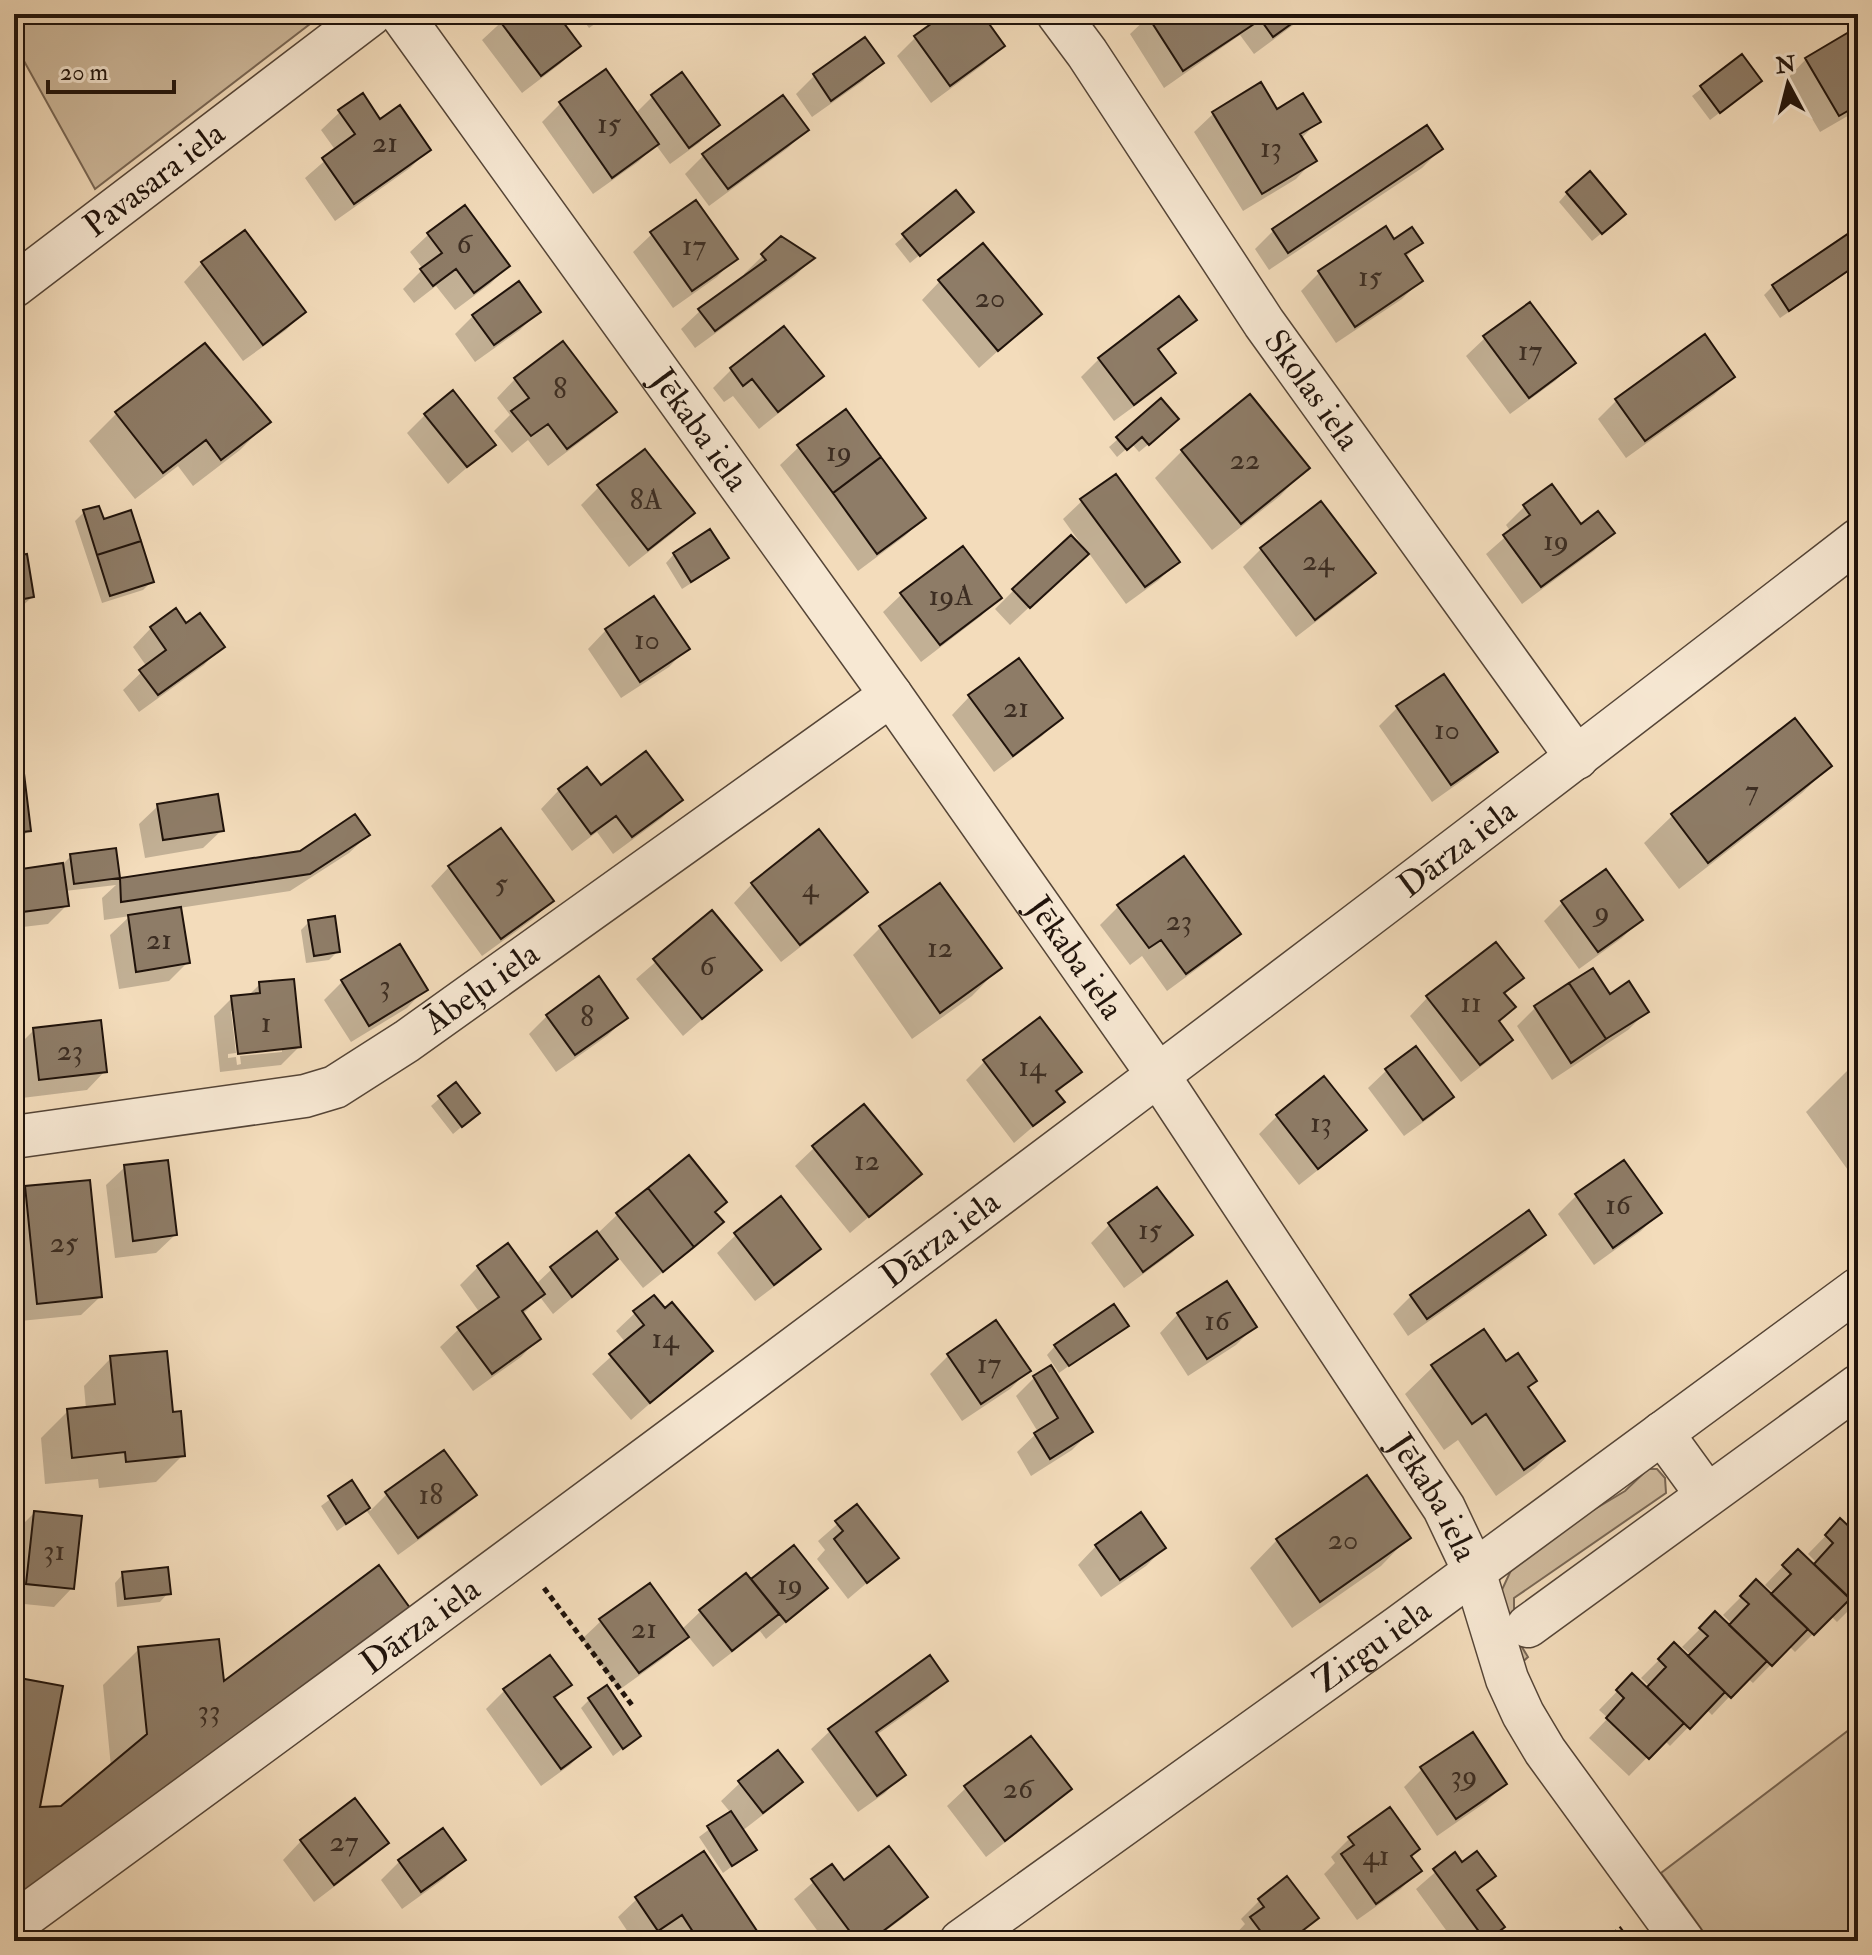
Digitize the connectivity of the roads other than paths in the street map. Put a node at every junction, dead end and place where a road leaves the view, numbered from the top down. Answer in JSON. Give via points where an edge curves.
{"nodes":[{"id":1,"x":371,"y":14,"type":"edge"},
{"id":2,"x":401,"y":14,"type":"edge"},
{"id":3,"x":1058,"y":14,"type":"edge"},
{"id":4,"x":14,"y":286,"type":"edge"},
{"id":5,"x":1858,"y":540,"type":"edge"},
{"id":6,"x":891,"y":695,"type":"junction"},
{"id":7,"x":1577,"y":758,"type":"junction"},
{"id":8,"x":1158,"y":1075,"type":"junction"},
{"id":9,"x":14,"y":1137,"type":"edge"},
{"id":10,"x":1858,"y":1289,"type":"edge"},
{"id":11,"x":1858,"y":1386,"type":"edge"},
{"id":12,"x":1662,"y":1433,"type":"junction"},
{"id":13,"x":1707,"y":1495,"type":"junction"},
{"id":14,"x":1474,"y":1571,"type":"junction"},
{"id":15,"x":1528,"y":1626,"type":"dead end"},
{"id":16,"x":14,"y":1924,"type":"edge"},
{"id":17,"x":961,"y":1941,"type":"edge"},
{"id":18,"x":1683,"y":1941,"type":"edge"}],
"edges":[{"from":1,"to":4,"type":"street","name":"Pavasara iela"},
{"from":2,"to":6,"type":"street","name":"Jēkaba iela"},
{"from":3,"to":7,"type":"street","name":"Skolas iela","via":[[1264,323]]},
{"from":5,"to":7,"type":"street","name":"Dārza iela"},
{"from":6,"to":8,"type":"street","name":"Jēkaba iela"},
{"from":6,"to":9,"type":"street","name":"Ābeļu iela","via":[[335,1087],[305,1096]]},
{"from":7,"to":8,"type":"street","name":"Dārza iela"},
{"from":8,"to":14,"type":"street","name":"Jēkaba iela","via":[[1436,1495]]},
{"from":8,"to":16,"type":"street","name":"Dārza iela","via":[[519,1555]]},
{"from":10,"to":12,"type":"street","name":"Zirgu iela"},
{"from":11,"to":13,"type":"street"},
{"from":12,"to":13,"type":"street"},
{"from":12,"to":14,"type":"street","name":"Zirgu iela"},
{"from":13,"to":15,"type":"street"},
{"from":14,"to":17,"type":"street","name":"Zirgu iela"},
{"from":14,"to":18,"type":"street","name":"Jēkaba iela","via":[[1523,1714]]}]}
